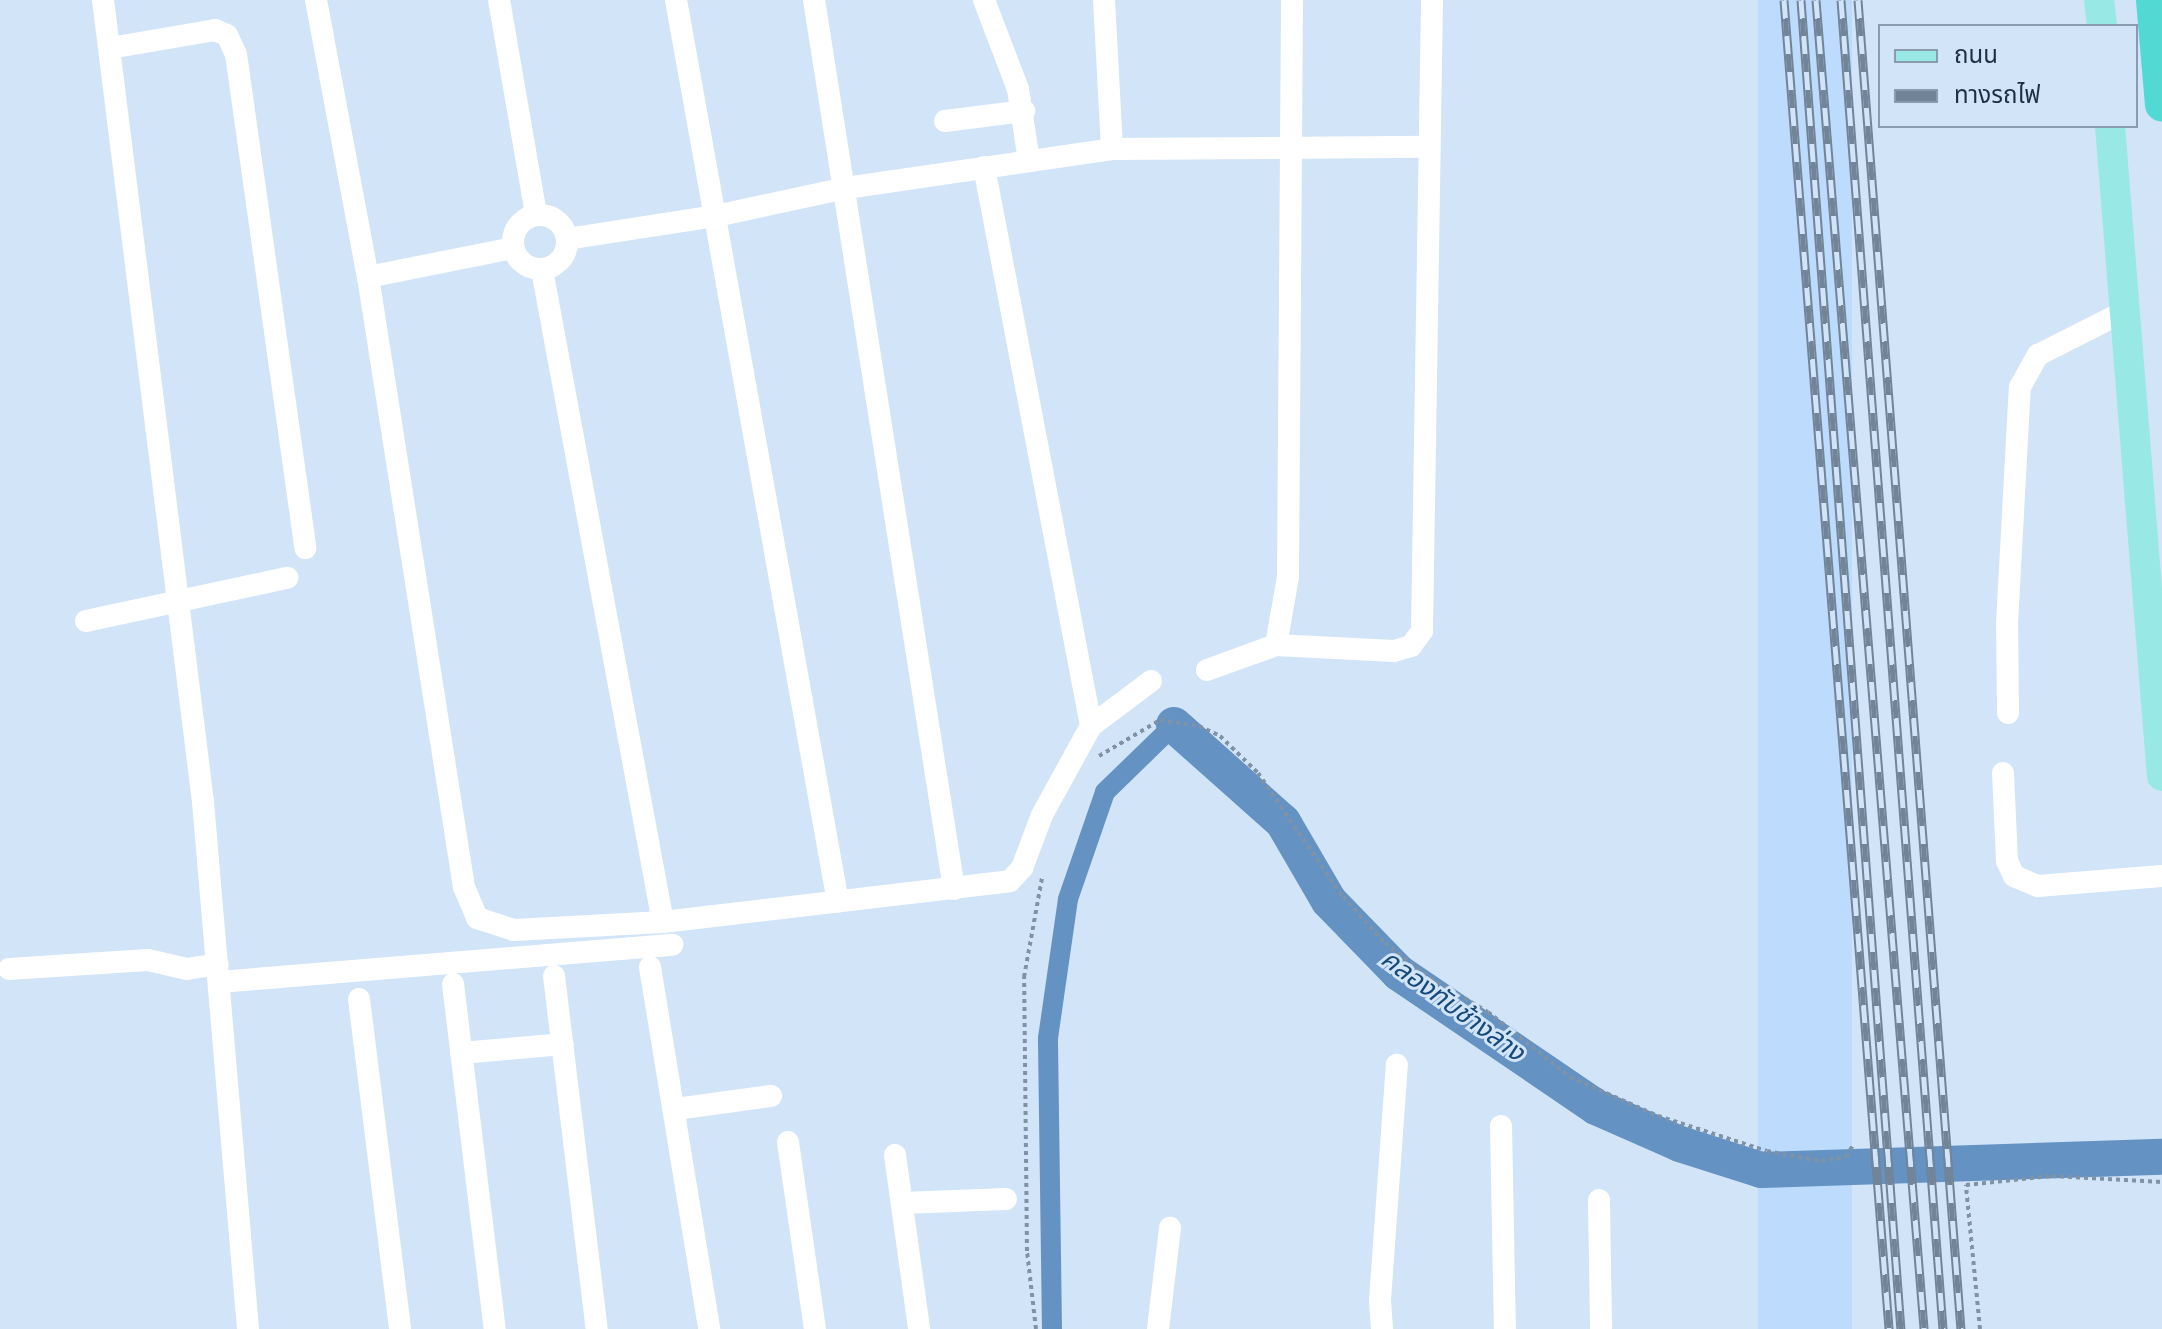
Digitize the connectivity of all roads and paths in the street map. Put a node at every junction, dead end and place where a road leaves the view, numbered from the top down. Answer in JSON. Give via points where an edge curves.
{"nodes":[{"id":1,"x":103,"y":0,"type":"edge"},
{"id":2,"x":316,"y":0,"type":"edge"},
{"id":3,"x":499,"y":0,"type":"edge"},
{"id":4,"x":676,"y":0,"type":"edge"},
{"id":5,"x":814,"y":0,"type":"edge"},
{"id":6,"x":984,"y":0,"type":"edge"},
{"id":7,"x":1104,"y":0,"type":"edge"},
{"id":8,"x":1292,"y":0,"type":"edge"},
{"id":9,"x":1432,"y":0,"type":"edge"},
{"id":10,"x":2099,"y":0,"type":"edge"},
{"id":11,"x":2153,"y":0,"type":"edge"},
{"id":12,"x":2102,"y":24,"type":"edge"},
{"id":13,"x":110,"y":48,"type":"junction"},
{"id":14,"x":2162,"y":105,"type":"edge"},
{"id":15,"x":1024,"y":111,"type":"junction"},
{"id":16,"x":945,"y":121,"type":"dead end"},
{"id":17,"x":2110,"y":128,"type":"edge"},
{"id":18,"x":1427,"y":147,"type":"junction"},
{"id":19,"x":1291,"y":148,"type":"junction"},
{"id":20,"x":1112,"y":149,"type":"junction"},
{"id":21,"x":1029,"y":161,"type":"junction"},
{"id":22,"x":984,"y":167,"type":"junction"},
{"id":23,"x":846,"y":188,"type":"junction"},
{"id":24,"x":536,"y":215,"type":"junction"},
{"id":25,"x":716,"y":216,"type":"junction"},
{"id":26,"x":567,"y":239,"type":"junction"},
{"id":27,"x":513,"y":248,"type":"junction"},
{"id":28,"x":542,"y":270,"type":"junction"},
{"id":29,"x":368,"y":277,"type":"junction"},
{"id":30,"x":2125,"y":311,"type":"junction"},
{"id":31,"x":305,"y":548,"type":"dead end"},
{"id":32,"x":287,"y":578,"type":"dead end"},
{"id":33,"x":179,"y":602,"type":"junction"},
{"id":34,"x":86,"y":621,"type":"dead end"},
{"id":35,"x":1276,"y":645,"type":"junction"},
{"id":36,"x":1207,"y":670,"type":"dead end"},
{"id":37,"x":1151,"y":681,"type":"dead end"},
{"id":38,"x":2008,"y":713,"type":"dead end"},
{"id":39,"x":1091,"y":726,"type":"junction"},
{"id":40,"x":1095,"y":759,"type":"dead end"},
{"id":41,"x":2003,"y":773,"type":"dead end"},
{"id":42,"x":2162,"y":776,"type":"edge"},
{"id":43,"x":1046,"y":865,"type":"dead end"},
{"id":44,"x":2162,"y":876,"type":"edge"},
{"id":45,"x":954,"y":889,"type":"junction"},
{"id":46,"x":838,"y":902,"type":"junction"},
{"id":47,"x":663,"y":922,"type":"junction"},
{"id":48,"x":672,"y":945,"type":"dead end"},
{"id":49,"x":650,"y":967,"type":"dead end"},
{"id":50,"x":9,"y":969,"type":"dead end"},
{"id":51,"x":218,"y":973,"type":"junction"},
{"id":52,"x":554,"y":976,"type":"dead end"},
{"id":53,"x":453,"y":984,"type":"dead end"},
{"id":54,"x":359,"y":999,"type":"dead end"},
{"id":55,"x":563,"y":1044,"type":"junction"},
{"id":56,"x":461,"y":1053,"type":"junction"},
{"id":57,"x":1397,"y":1065,"type":"dead end"},
{"id":58,"x":771,"y":1096,"type":"dead end"},
{"id":59,"x":676,"y":1109,"type":"junction"},
{"id":60,"x":1501,"y":1126,"type":"dead end"},
{"id":61,"x":788,"y":1142,"type":"dead end"},
{"id":62,"x":1853,"y":1145,"type":"dead end"},
{"id":63,"x":895,"y":1155,"type":"dead end"},
{"id":64,"x":2162,"y":1182,"type":"edge"},
{"id":65,"x":1006,"y":1199,"type":"dead end"},
{"id":66,"x":1599,"y":1200,"type":"dead end"},
{"id":67,"x":902,"y":1203,"type":"junction"},
{"id":68,"x":1170,"y":1228,"type":"dead end"},
{"id":69,"x":248,"y":1329,"type":"edge"},
{"id":70,"x":400,"y":1329,"type":"edge"},
{"id":71,"x":495,"y":1329,"type":"edge"},
{"id":72,"x":597,"y":1329,"type":"edge"},
{"id":73,"x":709,"y":1329,"type":"edge"},
{"id":74,"x":815,"y":1329,"type":"edge"},
{"id":75,"x":919,"y":1329,"type":"edge"},
{"id":76,"x":1036,"y":1329,"type":"edge"},
{"id":77,"x":1158,"y":1329,"type":"edge"},
{"id":78,"x":1382,"y":1329,"type":"edge"},
{"id":79,"x":1505,"y":1329,"type":"edge"},
{"id":80,"x":1601,"y":1329,"type":"edge"},
{"id":81,"x":1980,"y":1329,"type":"edge"}],
"edges":[{"from":1,"to":13,"type":"street"},
{"from":2,"to":29,"type":"street"},
{"from":3,"to":24,"type":"street"},
{"from":4,"to":25,"type":"street"},
{"from":5,"to":23,"type":"street"},
{"from":6,"to":15,"type":"street"},
{"from":7,"to":20,"type":"street"},
{"from":8,"to":19,"type":"street"},
{"from":9,"to":18,"type":"street"},
{"from":10,"to":12,"type":"main road"},
{"from":11,"to":14,"type":"highway"},
{"from":13,"to":31,"type":"street","via":[[215,30],[227,35],[236,54]]},
{"from":13,"to":33,"type":"street"},
{"from":15,"to":16,"type":"street"},
{"from":15,"to":21,"type":"street"},
{"from":17,"to":30,"type":"main road"},
{"from":18,"to":19,"type":"street"},
{"from":18,"to":35,"type":"street","via":[[1422,631],[1411,646],[1394,651]]},
{"from":19,"to":20,"type":"street"},
{"from":19,"to":35,"type":"street","via":[[1288,577]]},
{"from":20,"to":21,"type":"street"},
{"from":21,"to":22,"type":"street"},
{"from":22,"to":23,"type":"street"},
{"from":22,"to":39,"type":"street"},
{"from":23,"to":25,"type":"street"},
{"from":23,"to":45,"type":"street"},
{"from":24,"to":26,"type":"street","via":[[560,223]]},
{"from":24,"to":27,"type":"street","via":[[515,230]]},
{"from":25,"to":26,"type":"street"},
{"from":25,"to":46,"type":"street"},
{"from":26,"to":28,"type":"street","via":[[564,256]]},
{"from":27,"to":28,"type":"street","via":[[520,262]]},
{"from":27,"to":29,"type":"street"},
{"from":28,"to":47,"type":"street"},
{"from":29,"to":47,"type":"street","via":[[469,906],[489,926],[514,930]]},
{"from":30,"to":38,"type":"street","via":[[2038,355],[2020,387],[2007,624]]},
{"from":30,"to":42,"type":"main road"},
{"from":32,"to":33,"type":"street"},
{"from":33,"to":34,"type":"street"},
{"from":33,"to":51,"type":"street"},
{"from":35,"to":36,"type":"street"},
{"from":37,"to":39,"type":"street"},
{"from":39,"to":45,"type":"street","via":[[1042,815],[1022,868],[996,885]]},
{"from":40,"to":62,"type":"path","via":[[1160,720],[1199,726],[1220,736],[1258,773],[1343,897],[1385,943],[1510,1028],[1570,1077],[1658,1116],[1767,1151],[1821,1161],[1846,1157]]},
{"from":41,"to":44,"type":"street","via":[[2007,861],[2014,876],[2038,886]]},
{"from":43,"to":76,"type":"path","via":[[1024,977],[1027,1251]]},
{"from":45,"to":46,"type":"street"},
{"from":46,"to":47,"type":"street"},
{"from":48,"to":51,"type":"street"},
{"from":49,"to":59,"type":"street"},
{"from":50,"to":51,"type":"street","via":[[148,960]]},
{"from":51,"to":69,"type":"street"},
{"from":52,"to":55,"type":"street"},
{"from":53,"to":56,"type":"street"},
{"from":54,"to":70,"type":"street"},
{"from":55,"to":56,"type":"street"},
{"from":55,"to":72,"type":"street"},
{"from":56,"to":71,"type":"street"},
{"from":57,"to":78,"type":"street"},
{"from":58,"to":59,"type":"street"},
{"from":59,"to":73,"type":"street"},
{"from":60,"to":79,"type":"street"},
{"from":61,"to":74,"type":"street"},
{"from":63,"to":67,"type":"street"},
{"from":64,"to":81,"type":"path","via":[[2052,1176],[1966,1185]]},
{"from":65,"to":67,"type":"street"},
{"from":66,"to":80,"type":"street"},
{"from":67,"to":75,"type":"street"},
{"from":68,"to":77,"type":"street"}]}
